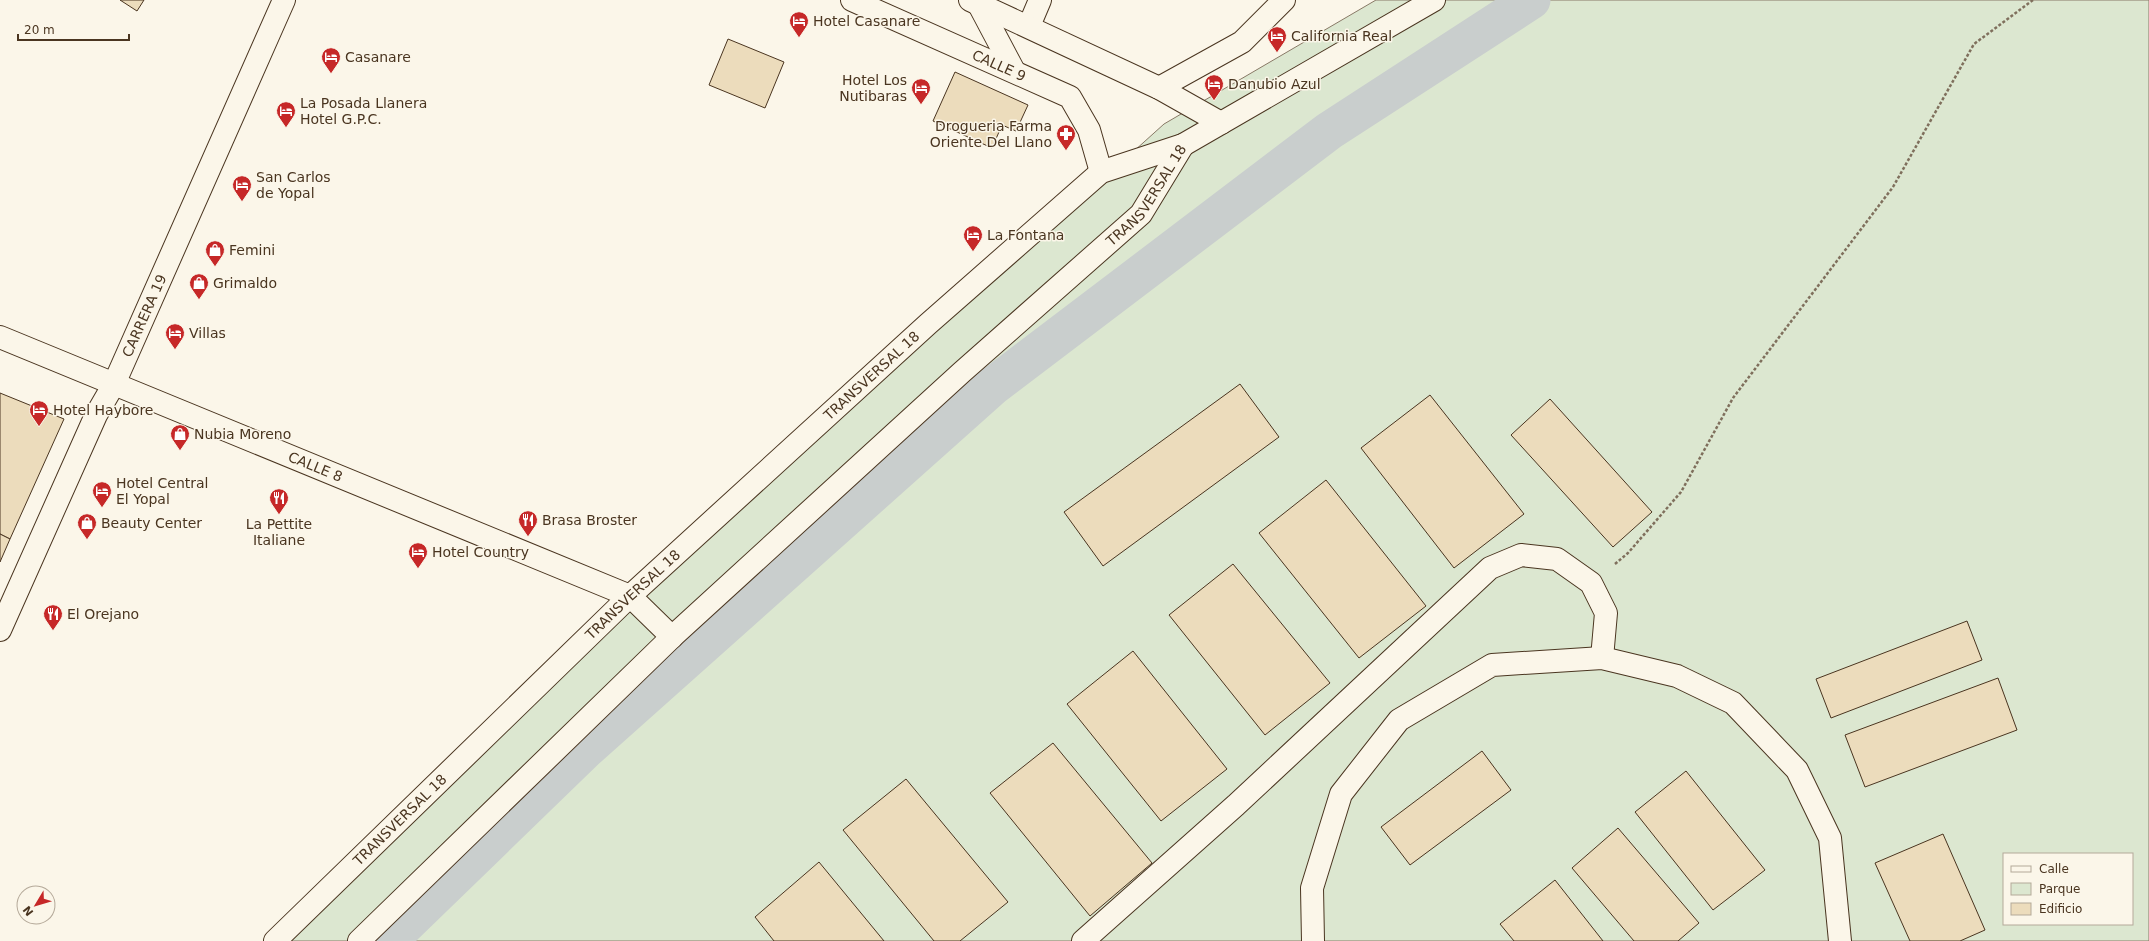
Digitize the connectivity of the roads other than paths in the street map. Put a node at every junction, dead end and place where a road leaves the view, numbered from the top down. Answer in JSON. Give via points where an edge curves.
{"nodes":[{"id":1,"x":284,"y":0,"type":"edge"},
{"id":2,"x":852,"y":0,"type":"edge"},
{"id":3,"x":1040,"y":0,"type":"edge"},
{"id":4,"x":1284,"y":0,"type":"edge"},
{"id":5,"x":1434,"y":0,"type":"edge"},
{"id":6,"x":976,"y":1,"type":"edge"},
{"id":7,"x":1029,"y":26,"type":"junction"},
{"id":8,"x":1014,"y":71,"type":"junction"},
{"id":9,"x":1159,"y":88,"type":"junction"},
{"id":10,"x":1221,"y":123,"type":"junction"},
{"id":11,"x":1184,"y":145,"type":"junction"},
{"id":12,"x":1101,"y":172,"type":"junction"},
{"id":13,"x":0,"y":337,"type":"edge"},
{"id":14,"x":114,"y":384,"type":"junction"},
{"id":15,"x":630,"y":596,"type":"junction"},
{"id":16,"x":0,"y":630,"type":"edge"},
{"id":17,"x":672,"y":637,"type":"junction"},
{"id":18,"x":1602,"y":658,"type":"junction"},
{"id":19,"x":275,"y":941,"type":"edge"},
{"id":20,"x":359,"y":941,"type":"edge"},
{"id":21,"x":1083,"y":941,"type":"edge"},
{"id":22,"x":1313,"y":941,"type":"edge"},
{"id":23,"x":1840,"y":941,"type":"edge"}],
"edges":[{"from":1,"to":14,"type":"street","name":"CARRERA 19"},
{"from":2,"to":8,"type":"street","name":"CALLE 9"},
{"from":3,"to":7,"type":"street"},
{"from":4,"to":9,"type":"street","via":[[1242,42]]},
{"from":5,"to":10,"type":"street"},
{"from":6,"to":7,"type":"street"},
{"from":6,"to":8,"type":"street"},
{"from":7,"to":9,"type":"street"},
{"from":8,"to":12,"type":"street","name":"CALLE 9","via":[[1070,97],[1089,130]]},
{"from":9,"to":10,"type":"street"},
{"from":10,"to":11,"type":"street"},
{"from":11,"to":12,"type":"street","name":"TRANSVERSAL 18"},
{"from":11,"to":17,"type":"street","name":"TRANSVERSAL 18","via":[[1142,214],[962,372]]},
{"from":12,"to":15,"type":"street","name":"TRANSVERSAL 18","via":[[928,324]]},
{"from":13,"to":14,"type":"street","name":"CALLE 8"},
{"from":14,"to":15,"type":"street","name":"CALLE 8"},
{"from":14,"to":16,"type":"street","name":"CARRERA 19","via":[[96,415]]},
{"from":15,"to":17,"type":"street"},
{"from":15,"to":19,"type":"street","name":"TRANSVERSAL 18"},
{"from":17,"to":20,"type":"street","name":"TRANSVERSAL 18"},
{"from":18,"to":21,"type":"street","via":[[1606,613],[1591,583],[1557,558],[1521,555],[1490,568],[1236,805]]},
{"from":18,"to":22,"type":"street","via":[[1492,666],[1398,720],[1341,794],[1312,888]]},
{"from":18,"to":23,"type":"street","via":[[1677,676],[1733,703],[1797,770],[1830,838]]}]}
